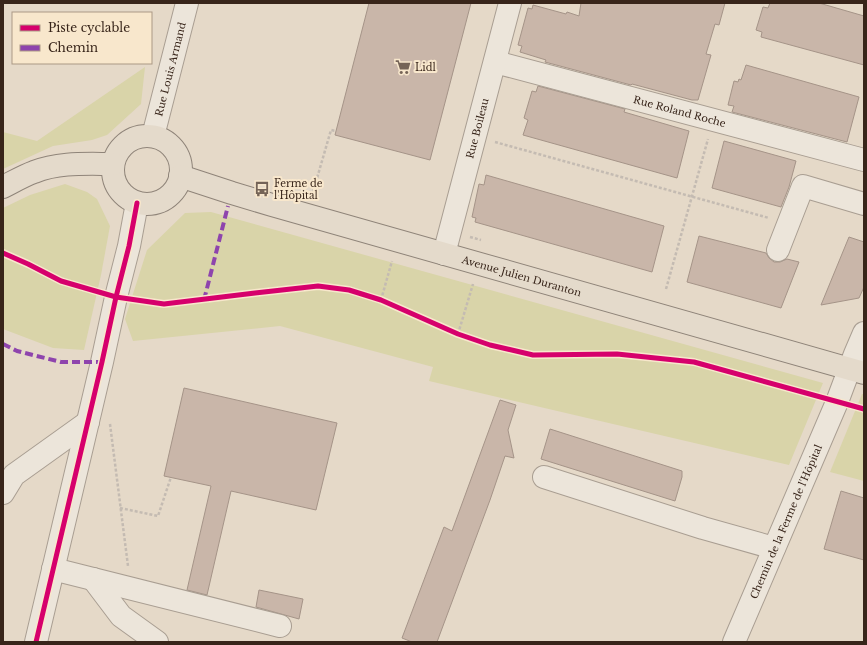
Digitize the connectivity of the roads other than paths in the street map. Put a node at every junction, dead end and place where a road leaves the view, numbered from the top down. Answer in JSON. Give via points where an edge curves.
{"nodes":[{"id":1,"x":187,"y":3,"type":"edge"},
{"id":2,"x":510,"y":3,"type":"edge"},
{"id":3,"x":495,"y":62,"type":"junction"},
{"id":4,"x":153,"y":136,"type":"junction"},
{"id":5,"x":864,"y":160,"type":"edge"},
{"id":6,"x":113,"y":164,"type":"junction"},
{"id":7,"x":180,"y":176,"type":"junction"},
{"id":8,"x":3,"y":187,"type":"edge"},
{"id":9,"x":137,"y":203,"type":"junction"},
{"id":10,"x":864,"y":204,"type":"edge"},
{"id":11,"x":778,"y":250,"type":"dead end"},
{"id":12,"x":444,"y":254,"type":"junction"},
{"id":13,"x":864,"y":333,"type":"edge"},
{"id":14,"x":857,"y":371,"type":"edge"},
{"id":15,"x":88,"y":422,"type":"junction"},
{"id":16,"x":544,"y":476,"type":"dead end"},
{"id":17,"x":3,"y":493,"type":"edge"},
{"id":18,"x":774,"y":548,"type":"junction"},
{"id":19,"x":53,"y":569,"type":"junction"},
{"id":20,"x":92,"y":579,"type":"junction"},
{"id":21,"x":280,"y":626,"type":"dead end"},
{"id":22,"x":36,"y":642,"type":"edge"},
{"id":23,"x":157,"y":642,"type":"edge"},
{"id":24,"x":734,"y":642,"type":"edge"}],
"edges":[{"from":1,"to":4,"type":"street","name":"Rue Louis Armand"},
{"from":2,"to":3,"type":"street","name":"Rue Boileau"},
{"from":3,"to":5,"type":"street","name":"Rue Roland Roche"},
{"from":3,"to":12,"type":"street","name":"Rue Boileau"},
{"from":4,"to":6,"type":"main road","via":[[140,136],[130,140],[116,154]]},
{"from":4,"to":7,"type":"main road","via":[[170,145],[177,154],[181,165]]},
{"from":6,"to":8,"type":"main road","via":[[57,166],[34,172]]},
{"from":6,"to":9,"type":"main road","via":[[115,184],[128,199]]},
{"from":7,"to":9,"type":"main road","via":[[177,187],[170,196],[160,202]]},
{"from":7,"to":12,"type":"main road","name":"Avenue Julien Duranton"},
{"from":9,"to":15,"type":"street"},
{"from":10,"to":11,"type":"street","via":[[803,186]]},
{"from":12,"to":14,"type":"main road","name":"Avenue Julien Duranton"},
{"from":13,"to":14,"type":"street","name":"Chemin de la Ferme de l'Hôpital"},
{"from":14,"to":18,"type":"street","name":"Chemin de la Ferme de l'Hôpital","via":[[837,402]]},
{"from":15,"to":17,"type":"street","via":[[14,475]]},
{"from":15,"to":19,"type":"street"},
{"from":16,"to":18,"type":"street","via":[[703,528]]},
{"from":18,"to":24,"type":"street","name":"Chemin de la Ferme de l'Hôpital"},
{"from":19,"to":20,"type":"street"},
{"from":19,"to":22,"type":"street"},
{"from":20,"to":21,"type":"street"},
{"from":20,"to":23,"type":"street","via":[[121,616]]}]}
